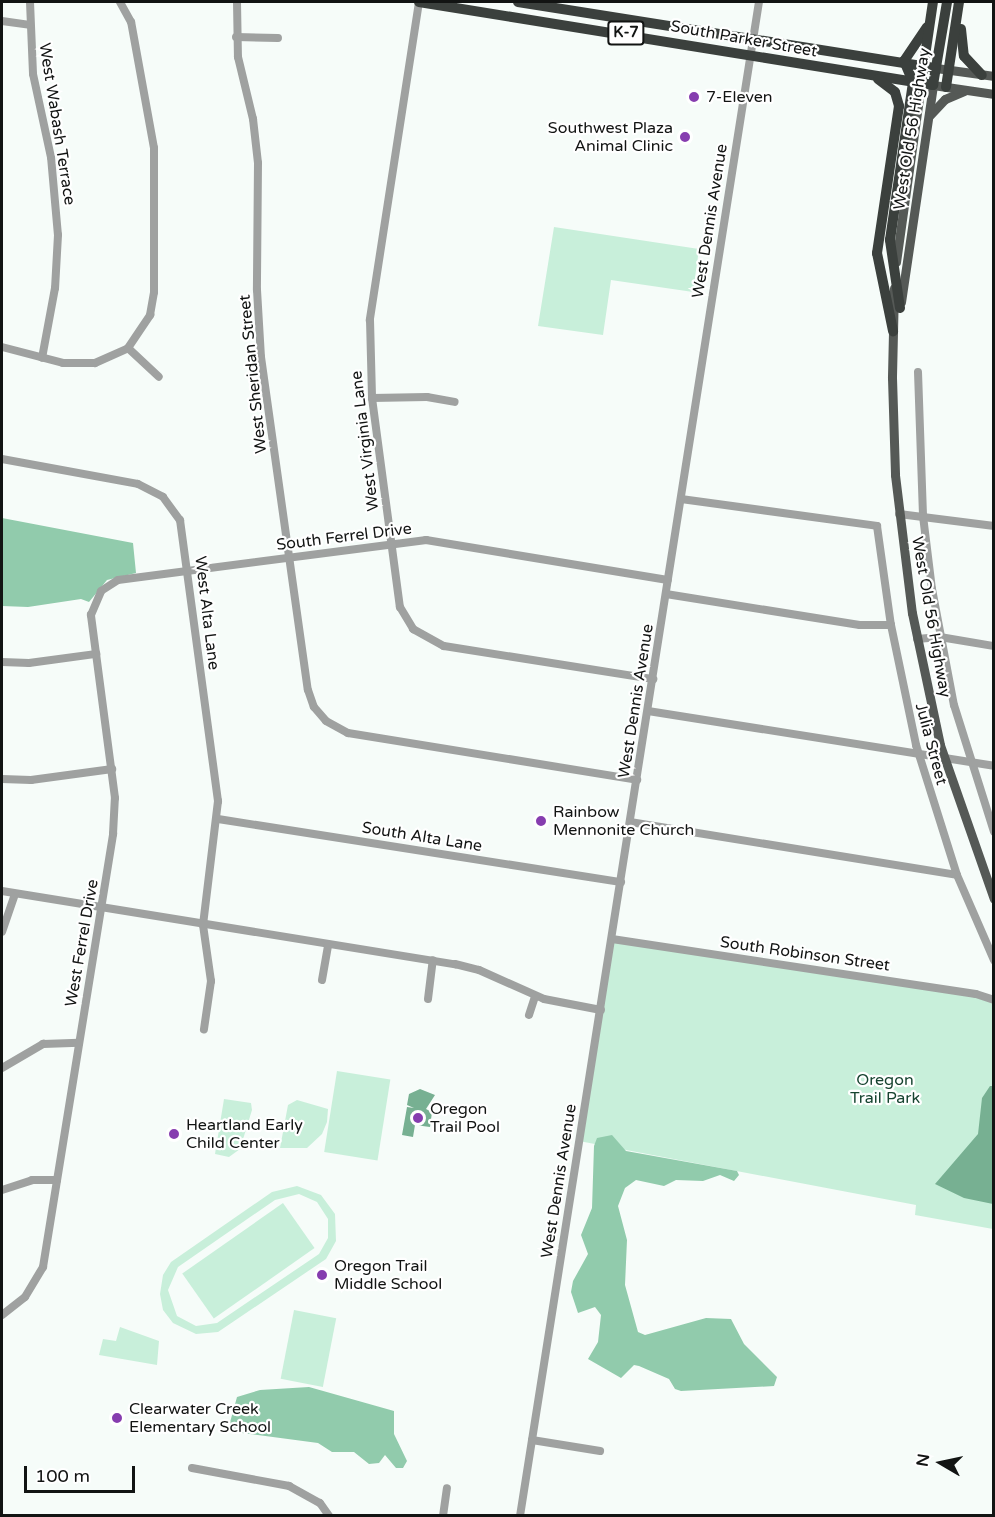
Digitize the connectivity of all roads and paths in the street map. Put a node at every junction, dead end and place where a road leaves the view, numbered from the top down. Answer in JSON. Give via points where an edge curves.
{"nodes":[{"id":1,"x":30,"y":2,"type":"edge"},
{"id":2,"x":120,"y":2,"type":"edge"},
{"id":3,"x":237,"y":2,"type":"edge"},
{"id":4,"x":419,"y":2,"type":"edge"},
{"id":5,"x":518,"y":2,"type":"edge"},
{"id":6,"x":759,"y":2,"type":"edge"},
{"id":7,"x":933,"y":2,"type":"edge"},
{"id":8,"x":947,"y":2,"type":"edge"},
{"id":9,"x":958,"y":2,"type":"edge"},
{"id":10,"x":964,"y":2,"type":"edge"},
{"id":11,"x":2,"y":21,"type":"edge"},
{"id":12,"x":930,"y":21,"type":"junction"},
{"id":13,"x":30,"y":24,"type":"junction"},
{"id":14,"x":236,"y":38,"type":"junction"},
{"id":15,"x":278,"y":38,"type":"dead end"},
{"id":16,"x":753,"y":39,"type":"junction"},
{"id":17,"x":749,"y":55,"type":"junction"},
{"id":18,"x":904,"y":62,"type":"junction"},
{"id":19,"x":923,"y":66,"type":"junction"},
{"id":20,"x":936,"y":68,"type":"junction"},
{"id":21,"x":949,"y":70,"type":"junction"},
{"id":22,"x":988,"y":75,"type":"edge"},
{"id":23,"x":873,"y":76,"type":"junction"},
{"id":24,"x":917,"y":83,"type":"junction"},
{"id":25,"x":933,"y":85,"type":"junction"},
{"id":26,"x":946,"y":87,"type":"junction"},
{"id":27,"x":967,"y":90,"type":"junction"},
{"id":28,"x":993,"y":94,"type":"edge"},
{"id":29,"x":928,"y":117,"type":"junction"},
{"id":30,"x":895,"y":282,"type":"junction"},
{"id":31,"x":900,"y":308,"type":"junction"},
{"id":32,"x":893,"y":331,"type":"junction"},
{"id":33,"x":2,"y":347,"type":"edge"},
{"id":34,"x":128,"y":348,"type":"junction"},
{"id":35,"x":42,"y":358,"type":"junction"},
{"id":36,"x":918,"y":372,"type":"dead end"},
{"id":37,"x":159,"y":377,"type":"dead end"},
{"id":38,"x":372,"y":398,"type":"junction"},
{"id":39,"x":455,"y":402,"type":"dead end"},
{"id":40,"x":2,"y":459,"type":"edge"},
{"id":41,"x":681,"y":499,"type":"junction"},
{"id":42,"x":899,"y":514,"type":"junction"},
{"id":43,"x":923,"y":516,"type":"junction"},
{"id":44,"x":993,"y":526,"type":"edge"},
{"id":45,"x":391,"y":543,"type":"junction"},
{"id":46,"x":290,"y":557,"type":"junction"},
{"id":47,"x":188,"y":570,"type":"junction"},
{"id":48,"x":129,"y":578,"type":"joint"},
{"id":49,"x":668,"y":580,"type":"junction"},
{"id":50,"x":666,"y":594,"type":"junction"},
{"id":51,"x":891,"y":625,"type":"junction"},
{"id":52,"x":940,"y":637,"type":"junction"},
{"id":53,"x":916,"y":639,"type":"junction"},
{"id":54,"x":993,"y":646,"type":"edge"},
{"id":55,"x":96,"y":654,"type":"junction"},
{"id":56,"x":2,"y":662,"type":"edge"},
{"id":57,"x":653,"y":679,"type":"junction"},
{"id":58,"x":648,"y":711,"type":"junction"},
{"id":59,"x":920,"y":755,"type":"junction"},
{"id":60,"x":944,"y":757,"type":"junction"},
{"id":61,"x":969,"y":761,"type":"junction"},
{"id":62,"x":993,"y":766,"type":"edge"},
{"id":63,"x":112,"y":769,"type":"junction"},
{"id":64,"x":2,"y":779,"type":"edge"},
{"id":65,"x":637,"y":780,"type":"junction"},
{"id":66,"x":218,"y":819,"type":"junction"},
{"id":67,"x":630,"y":822,"type":"junction"},
{"id":68,"x":993,"y":832,"type":"edge"},
{"id":69,"x":957,"y":875,"type":"junction"},
{"id":70,"x":621,"y":882,"type":"junction"},
{"id":71,"x":2,"y":891,"type":"edge"},
{"id":72,"x":15,"y":894,"type":"junction"},
{"id":73,"x":993,"y":899,"type":"edge"},
{"id":74,"x":102,"y":907,"type":"junction"},
{"id":75,"x":203,"y":925,"type":"junction"},
{"id":76,"x":2,"y":932,"type":"edge"},
{"id":77,"x":612,"y":939,"type":"junction"},
{"id":78,"x":328,"y":945,"type":"junction"},
{"id":79,"x":433,"y":960,"type":"junction"},
{"id":80,"x":993,"y":960,"type":"edge"},
{"id":81,"x":322,"y":980,"type":"dead end"},
{"id":82,"x":535,"y":996,"type":"junction"},
{"id":83,"x":992,"y":997,"type":"edge"},
{"id":84,"x":428,"y":999,"type":"dead end"},
{"id":85,"x":601,"y":1010,"type":"junction"},
{"id":86,"x":529,"y":1015,"type":"dead end"},
{"id":87,"x":204,"y":1029,"type":"dead end"},
{"id":88,"x":79,"y":1043,"type":"junction"},
{"id":89,"x":2,"y":1068,"type":"edge"},
{"id":90,"x":57,"y":1180,"type":"junction"},
{"id":91,"x":2,"y":1190,"type":"edge"},
{"id":92,"x":2,"y":1315,"type":"edge"},
{"id":93,"x":531,"y":1440,"type":"junction"},
{"id":94,"x":600,"y":1451,"type":"dead end"},
{"id":95,"x":192,"y":1468,"type":"dead end"},
{"id":96,"x":447,"y":1488,"type":"dead end"},
{"id":97,"x":329,"y":1515,"type":"edge"},
{"id":98,"x":443,"y":1515,"type":"edge"},
{"id":99,"x":520,"y":1515,"type":"edge"}],
"edges":[{"from":1,"to":13,"type":"street","name":"West Wabash Terrace"},
{"from":2,"to":34,"type":"street","via":[[130,22],[156,167],[153,301],[145,327]]},
{"from":3,"to":14,"type":"street","name":"West Sheridan Street"},
{"from":4,"to":17,"type":"highway","name":"South Parker Street","number":"K-7"},
{"from":4,"to":38,"type":"street","name":"West Virginia Lane","via":[[372,301]]},
{"from":5,"to":16,"type":"highway","name":"South Parker Street","number":"K-7"},
{"from":6,"to":16,"type":"street","name":"West Dennis Avenue"},
{"from":7,"to":12,"type":"highway","name":"West Old 56 Highway"},
{"from":8,"to":20,"type":"highway","name":"West Old 56 Highway"},
{"from":9,"to":21,"type":"highway"},
{"from":10,"to":22,"type":"highway","via":[[960,37],[964,56]]},
{"from":11,"to":13,"type":"street"},
{"from":12,"to":18,"type":"highway"},
{"from":12,"to":19,"type":"highway","name":"West Old 56 Highway"},
{"from":13,"to":35,"type":"street","name":"West Wabash Terrace","via":[[33,74],[57,207],[55,288]]},
{"from":14,"to":15,"type":"street"},
{"from":14,"to":46,"type":"street","name":"West Sheridan Street","via":[[256,141],[258,321]]},
{"from":16,"to":17,"type":"street","name":"West Dennis Avenue"},
{"from":16,"to":18,"type":"highway","name":"South Parker Street","number":"K-7"},
{"from":17,"to":23,"type":"highway","name":"South Parker Street","number":"K-7"},
{"from":17,"to":41,"type":"street","name":"West Dennis Avenue"},
{"from":18,"to":19,"type":"highway","name":"South Parker Street"},
{"from":18,"to":24,"type":"highway"},
{"from":19,"to":20,"type":"highway","name":"South Parker Street"},
{"from":19,"to":24,"type":"highway","name":"West Old 56 Highway"},
{"from":20,"to":21,"type":"main road"},
{"from":20,"to":25,"type":"highway","name":"West Old 56 Highway"},
{"from":21,"to":22,"type":"main road"},
{"from":21,"to":26,"type":"highway"},
{"from":23,"to":24,"type":"highway","name":"South Parker Street","number":"K-7"},
{"from":23,"to":32,"type":"highway","via":[[895,92],[899,106],[878,253]]},
{"from":24,"to":25,"type":"highway","number":"K-7"},
{"from":24,"to":30,"type":"highway","name":"West Old 56 Highway","via":[[891,224]]},
{"from":25,"to":26,"type":"main road"},
{"from":25,"to":29,"type":"main road","name":"West Old 56 Highway"},
{"from":26,"to":27,"type":"main road"},
{"from":27,"to":28,"type":"main road"},
{"from":27,"to":29,"type":"main road","via":[[945,99]]},
{"from":29,"to":31,"type":"main road","name":"West Old 56 Highway"},
{"from":30,"to":31,"type":"highway","name":"West Old 56 Highway"},
{"from":30,"to":32,"type":"main road","name":"West Old 56 Highway"},
{"from":31,"to":32,"type":"main road","name":"West Old 56 Highway"},
{"from":32,"to":42,"type":"main road","name":"West Old 56 Highway","via":[[892,398]]},
{"from":33,"to":35,"type":"street"},
{"from":34,"to":35,"type":"street","via":[[107,359],[83,364]]},
{"from":34,"to":37,"type":"street"},
{"from":36,"to":43,"type":"street"},
{"from":38,"to":39,"type":"street","via":[[427,397]]},
{"from":38,"to":45,"type":"street","name":"West Virginia Lane"},
{"from":40,"to":47,"type":"street","name":"West Alta Lane","via":[[138,484],[163,497],[180,520]]},
{"from":41,"to":49,"type":"street","name":"West Dennis Avenue"},
{"from":41,"to":51,"type":"street","name":"Julia Street","via":[[877,526]]},
{"from":42,"to":43,"type":"street"},
{"from":42,"to":53,"type":"main road","name":"West Old 56 Highway"},
{"from":43,"to":44,"type":"street"},
{"from":43,"to":52,"type":"street"},
{"from":45,"to":46,"type":"street","name":"South Ferrel Drive"},
{"from":45,"to":49,"type":"street","name":"South Ferrel Drive","via":[[426,540]]},
{"from":45,"to":57,"type":"street","name":"West Virginia Lane","via":[[400,607],[413,628],[433,642]]},
{"from":46,"to":47,"type":"street","name":"South Ferrel Drive"},
{"from":46,"to":65,"type":"street","name":"West Sheridan Street","via":[[308,690],[314,707],[326,721],[348,733]]},
{"from":47,"to":48,"type":"street","name":"South Ferrel Drive"},
{"from":47,"to":66,"type":"street","name":"West Alta Lane"},
{"from":48,"to":55,"type":"street","name":"West Ferrel Drive","via":[[109,584],[94,602],[91,615]]},
{"from":49,"to":50,"type":"street","name":"West Dennis Avenue"},
{"from":50,"to":51,"type":"street","via":[[860,625]]},
{"from":50,"to":57,"type":"street","name":"West Dennis Avenue"},
{"from":51,"to":59,"type":"street","name":"Julia Street"},
{"from":52,"to":53,"type":"street"},
{"from":52,"to":54,"type":"street"},
{"from":52,"to":61,"type":"street"},
{"from":53,"to":60,"type":"main road","name":"West Old 56 Highway"},
{"from":55,"to":56,"type":"street","via":[[29,663]]},
{"from":55,"to":63,"type":"street","name":"West Ferrel Drive"},
{"from":57,"to":58,"type":"street","name":"West Dennis Avenue"},
{"from":58,"to":59,"type":"street"},
{"from":58,"to":65,"type":"street","name":"West Dennis Avenue"},
{"from":59,"to":60,"type":"street"},
{"from":59,"to":69,"type":"street","name":"Julia Street"},
{"from":60,"to":61,"type":"street"},
{"from":60,"to":73,"type":"main road","name":"West Old 56 Highway"},
{"from":61,"to":62,"type":"street"},
{"from":61,"to":68,"type":"street"},
{"from":63,"to":64,"type":"street","via":[[31,780]]},
{"from":63,"to":74,"type":"street","name":"West Ferrel Drive","via":[[116,814]]},
{"from":65,"to":67,"type":"street","name":"West Dennis Avenue"},
{"from":66,"to":70,"type":"street","name":"South Alta Lane"},
{"from":66,"to":75,"type":"street"},
{"from":67,"to":69,"type":"street"},
{"from":67,"to":70,"type":"street","name":"West Dennis Avenue"},
{"from":69,"to":80,"type":"street","name":"Julia Street"},
{"from":70,"to":77,"type":"street","name":"West Dennis Avenue"},
{"from":71,"to":72,"type":"street"},
{"from":72,"to":74,"type":"street"},
{"from":72,"to":76,"type":"street"},
{"from":74,"to":75,"type":"street"},
{"from":74,"to":88,"type":"street","name":"West Ferrel Drive"},
{"from":75,"to":78,"type":"street"},
{"from":75,"to":87,"type":"street","via":[[211,981]]},
{"from":77,"to":83,"type":"street","name":"South Robinson Street"},
{"from":77,"to":85,"type":"street","name":"West Dennis Avenue"},
{"from":78,"to":79,"type":"street"},
{"from":78,"to":81,"type":"street"},
{"from":79,"to":82,"type":"street","via":[[479,970]]},
{"from":79,"to":84,"type":"street"},
{"from":82,"to":85,"type":"street"},
{"from":82,"to":86,"type":"street"},
{"from":85,"to":93,"type":"street","name":"West Dennis Avenue"},
{"from":88,"to":89,"type":"street","via":[[43,1044]]},
{"from":88,"to":90,"type":"street","name":"West Ferrel Drive"},
{"from":90,"to":91,"type":"street","via":[[32,1180]]},
{"from":90,"to":92,"type":"street","name":"West Ferrel Drive","via":[[43,1267],[26,1297]]},
{"from":93,"to":94,"type":"street"},
{"from":93,"to":99,"type":"street","name":"West Dennis Avenue"},
{"from":95,"to":97,"type":"street","via":[[289,1486],[318,1502]]},
{"from":96,"to":98,"type":"street"}]}
